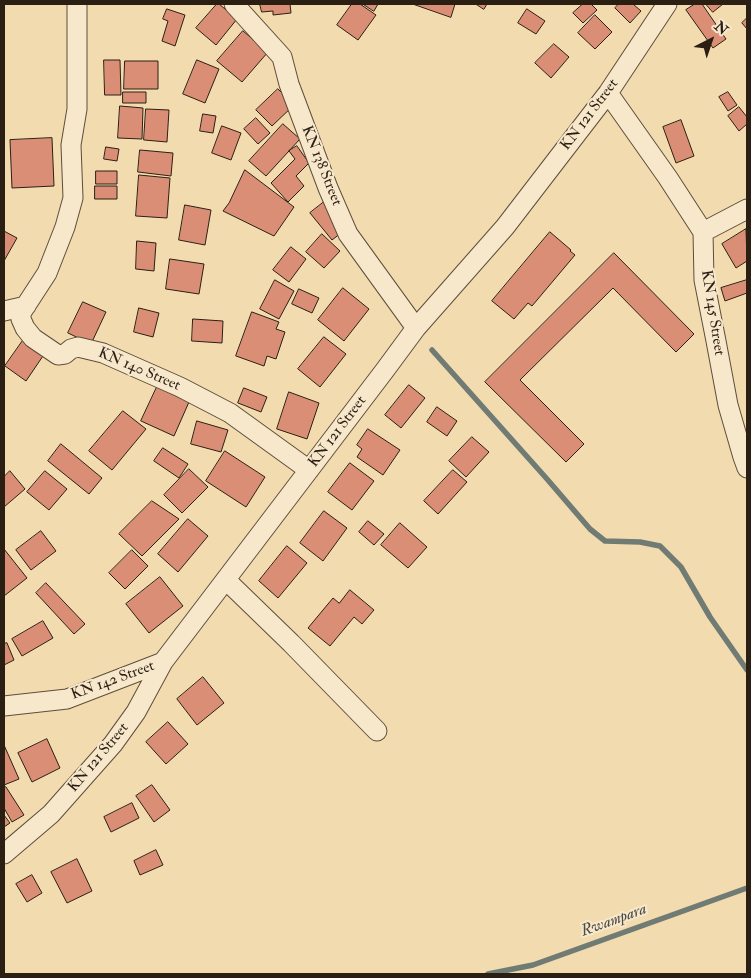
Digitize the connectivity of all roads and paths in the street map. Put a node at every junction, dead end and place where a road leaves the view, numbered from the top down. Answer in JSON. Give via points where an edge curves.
{"nodes":[{"id":1,"x":77,"y":4,"type":"edge"},
{"id":2,"x":234,"y":4,"type":"edge"},
{"id":3,"x":667,"y":4,"type":"edge"},
{"id":4,"x":608,"y":93,"type":"junction"},
{"id":5,"x":747,"y":209,"type":"edge"},
{"id":6,"x":703,"y":232,"type":"junction"},
{"id":7,"x":26,"y":306,"type":"junction"},
{"id":8,"x":4,"y":311,"type":"edge"},
{"id":9,"x":416,"y":328,"type":"junction"},
{"id":10,"x":743,"y":438,"type":"edge"},
{"id":11,"x":747,"y":468,"type":"edge"},
{"id":12,"x":309,"y":470,"type":"junction"},
{"id":13,"x":226,"y":580,"type":"junction"},
{"id":14,"x":163,"y":662,"type":"junction"},
{"id":15,"x":4,"y":706,"type":"edge"},
{"id":16,"x":377,"y":731,"type":"dead end"},
{"id":17,"x":4,"y":854,"type":"edge"}],
"edges":[{"from":1,"to":7,"type":"street","via":[[73,198],[47,273]]},
{"from":2,"to":9,"type":"street","name":"KN 138 Street","via":[[282,57],[289,84],[348,234]]},
{"from":3,"to":4,"type":"street","name":"KN 121 Street"},
{"from":4,"to":6,"type":"street"},
{"from":4,"to":9,"type":"street","name":"KN 121 Street","via":[[505,227]]},
{"from":5,"to":6,"type":"street"},
{"from":6,"to":10,"type":"street","name":"KN 145 Street","via":[[704,280],[728,405]]},
{"from":7,"to":8,"type":"street"},
{"from":7,"to":12,"type":"street","name":"KN 140 Street","via":[[21,313],[25,328],[33,338],[58,354],[78,347],[103,353],[180,387],[230,413]]},
{"from":9,"to":12,"type":"street","name":"KN 121 Street"},
{"from":10,"to":11,"type":"street","name":"KN 145 Street"},
{"from":12,"to":13,"type":"street","name":"KN 121 Street"},
{"from":13,"to":14,"type":"street","name":"KN 121 Street"},
{"from":13,"to":16,"type":"street"},
{"from":14,"to":15,"type":"street","name":"KN 142 Street","via":[[67,699]]},
{"from":14,"to":17,"type":"street","name":"KN 121 Street","via":[[136,712],[113,744],[51,814]]}]}
